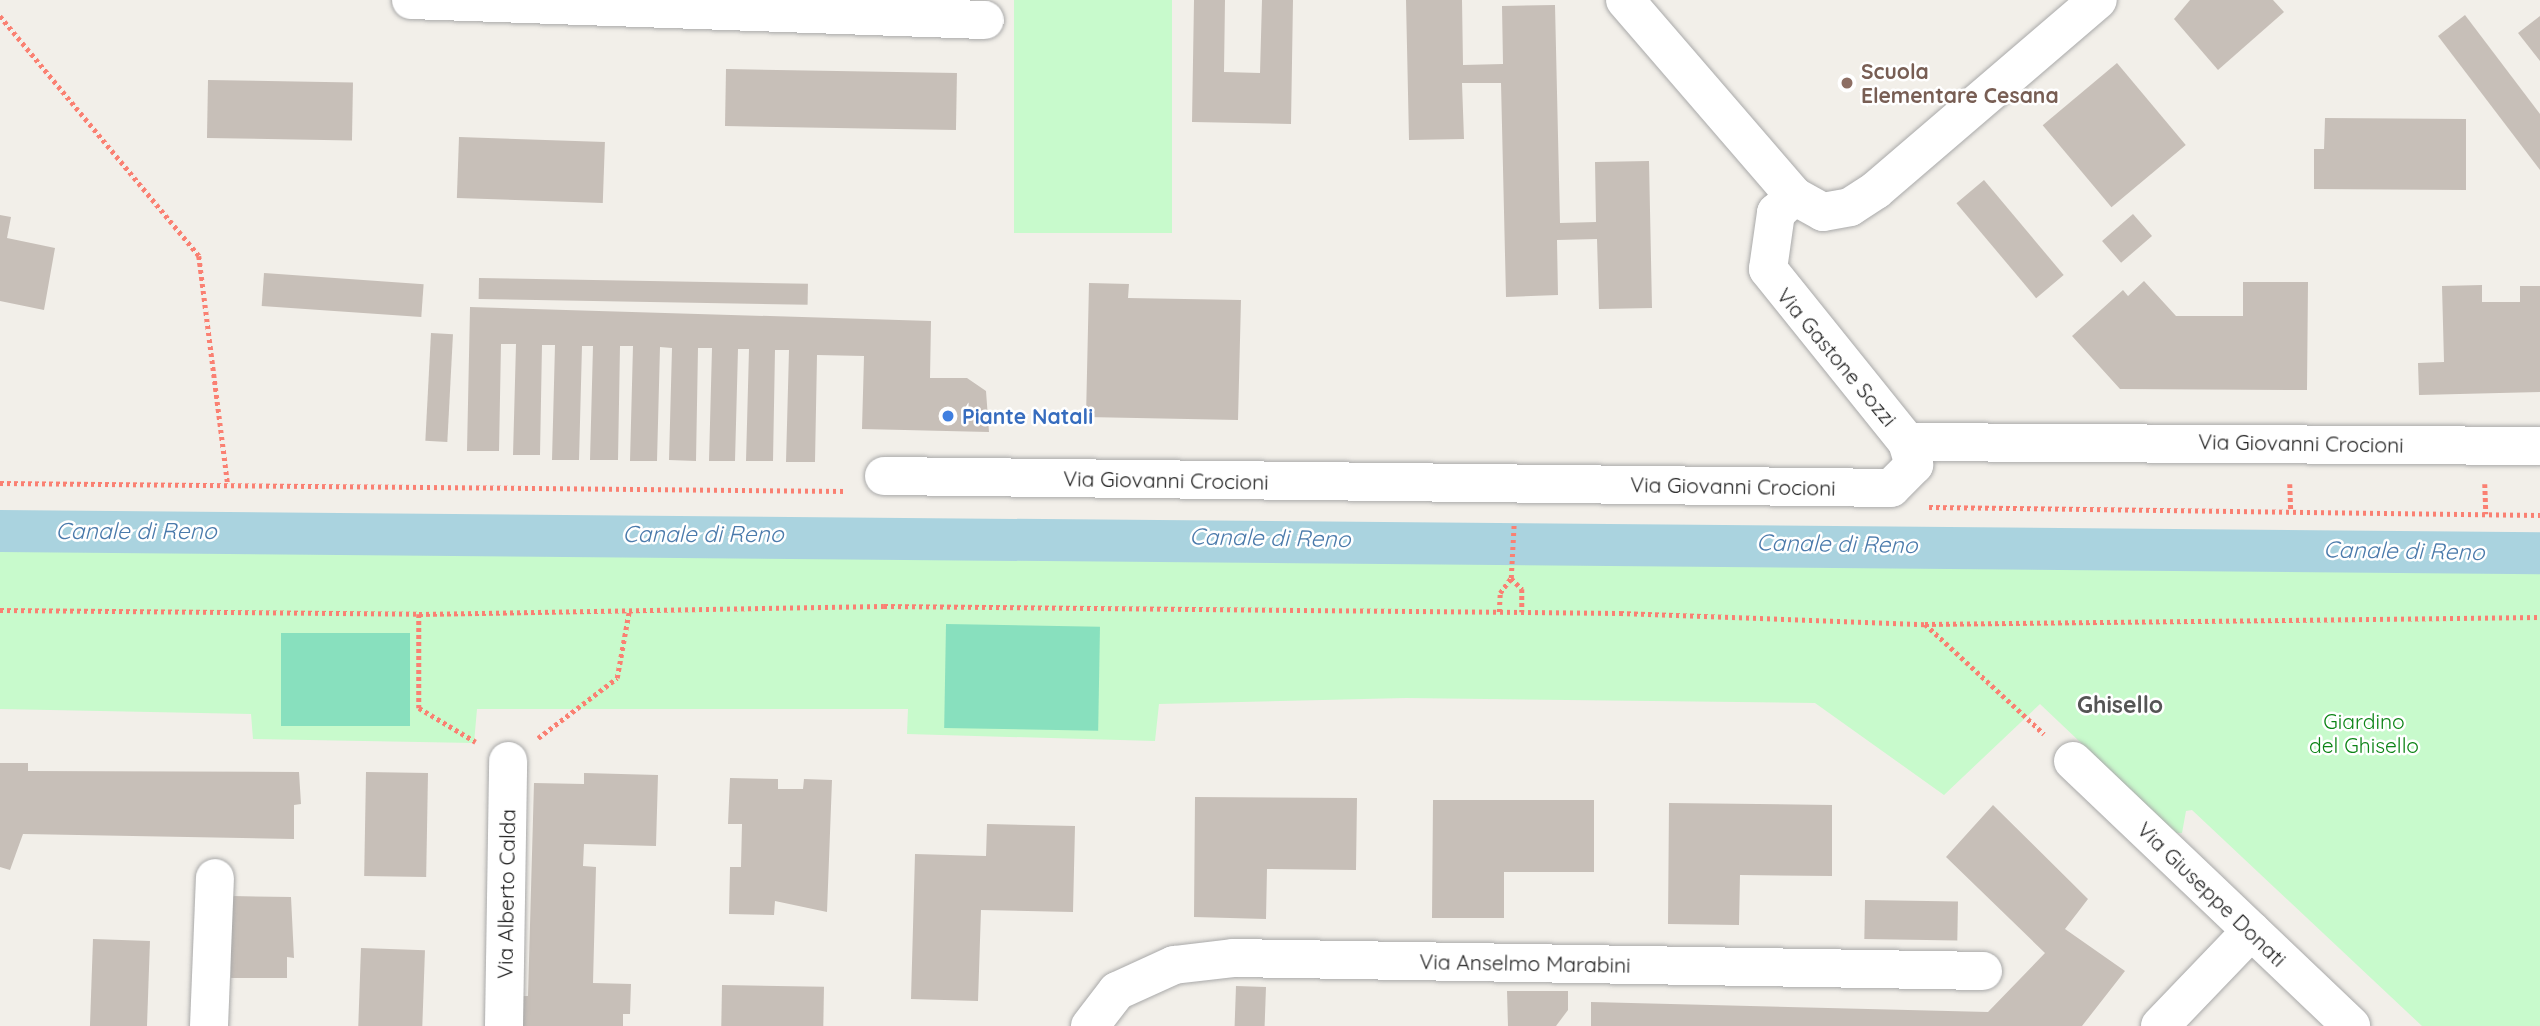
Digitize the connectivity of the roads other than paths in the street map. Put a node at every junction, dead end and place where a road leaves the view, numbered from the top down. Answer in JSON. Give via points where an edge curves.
{"nodes":[{"id":1,"x":411,"y":0,"type":"edge"},
{"id":2,"x":1625,"y":0,"type":"edge"},
{"id":3,"x":2098,"y":0,"type":"edge"},
{"id":4,"x":854,"y":8,"type":"edge"},
{"id":5,"x":985,"y":20,"type":"dead end"},
{"id":6,"x":1794,"y":196,"type":"junction"},
{"id":7,"x":1908,"y":442,"type":"junction"},
{"id":8,"x":2540,"y":446,"type":"edge"},
{"id":9,"x":873,"y":484,"type":"road end"},
{"id":10,"x":508,"y":761,"type":"road end"},
{"id":11,"x":2073,"y":761,"type":"road end"},
{"id":12,"x":215,"y":878,"type":"dead end"},
{"id":13,"x":2251,"y":931,"type":"junction"},
{"id":14,"x":1983,"y":971,"type":"dead end"},
{"id":15,"x":209,"y":1026,"type":"edge"},
{"id":16,"x":504,"y":1026,"type":"edge"},
{"id":17,"x":1090,"y":1026,"type":"edge"},
{"id":18,"x":2160,"y":1026,"type":"edge"},
{"id":19,"x":2351,"y":1026,"type":"edge"}],
"edges":[{"from":1,"to":4,"type":"street"},
{"from":2,"to":6,"type":"street"},
{"from":3,"to":6,"type":"street","via":[[1889,179],[1840,211],[1823,212]]},
{"from":4,"to":5,"type":"street"},
{"from":6,"to":7,"type":"street","name":"Via Gastone Sozzi","via":[[1776,213],[1769,236],[1774,283]]},
{"from":7,"to":8,"type":"street","name":"Via Giovanni Crocioni"},
{"from":7,"to":9,"type":"street","name":"Via Giovanni Crocioni","via":[[1914,464],[1909,476],[1881,488]]},
{"from":10,"to":16,"type":"street","name":"Via Alberto Calda"},
{"from":11,"to":13,"type":"street","name":"Via Giuseppe Donati"},
{"from":12,"to":15,"type":"street"},
{"from":13,"to":18,"type":"street"},
{"from":13,"to":19,"type":"street","name":"Via Giuseppe Donati"},
{"from":14,"to":17,"type":"street","name":"Via Anselmo Marabini","via":[[1233,958],[1174,965],[1118,991]]}]}
